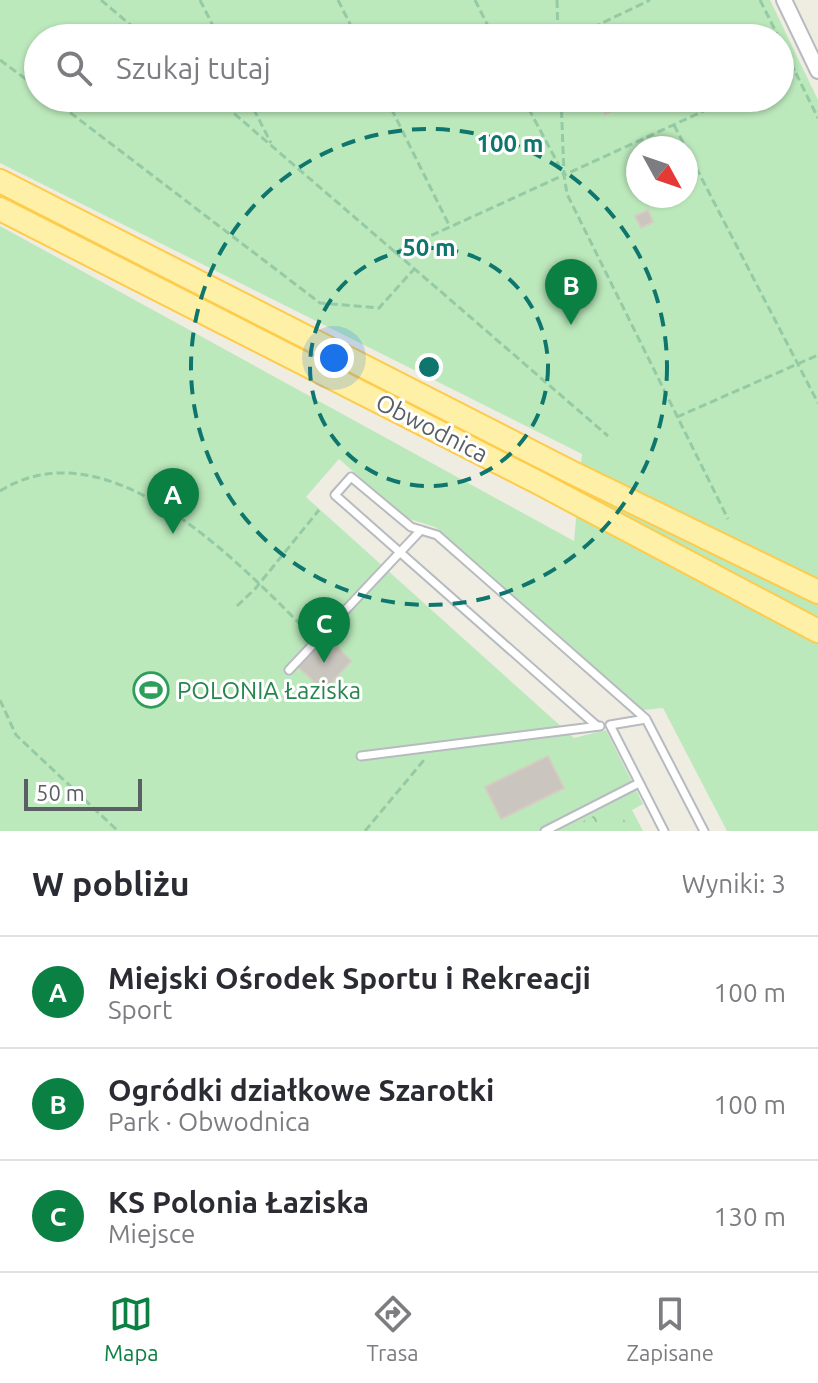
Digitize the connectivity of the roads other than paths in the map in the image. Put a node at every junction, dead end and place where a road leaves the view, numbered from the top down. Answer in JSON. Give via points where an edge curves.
{"nodes":[{"id":1,"x":784,"y":0,"type":"edge"},
{"id":2,"x":813,"y":64,"type":"edge"},
{"id":3,"x":0,"y":181,"type":"edge"},
{"id":4,"x":0,"y":209,"type":"edge"},
{"id":5,"x":421,"y":530,"type":"junction"},
{"id":6,"x":400,"y":553,"type":"junction"},
{"id":7,"x":818,"y":592,"type":"edge"},
{"id":8,"x":818,"y":631,"type":"edge"},
{"id":9,"x":289,"y":670,"type":"dead end"},
{"id":10,"x":646,"y":719,"type":"junction"},
{"id":11,"x":610,"y":725,"type":"junction"},
{"id":12,"x":597,"y":726,"type":"junction"},
{"id":13,"x":361,"y":756,"type":"dead end"},
{"id":14,"x":639,"y":783,"type":"junction"},
{"id":15,"x":545,"y":831,"type":"edge"},
{"id":16,"x":664,"y":831,"type":"edge"},
{"id":17,"x":704,"y":831,"type":"edge"}],
"edges":[{"from":1,"to":2,"type":"street"},
{"from":3,"to":7,"type":"main road","name":"Obwodnica"},
{"from":4,"to":8,"type":"main road","name":"Obwodnica"},
{"from":5,"to":6,"type":"lane"},
{"from":5,"to":6,"type":"lane","via":[[351,477],[335,495]]},
{"from":5,"to":10,"type":"lane","via":[[437,535]]},
{"from":6,"to":9,"type":"lane"},
{"from":6,"to":12,"type":"lane"},
{"from":10,"to":11,"type":"lane"},
{"from":10,"to":17,"type":"lane"},
{"from":11,"to":12,"type":"lane"},
{"from":11,"to":14,"type":"lane"},
{"from":12,"to":13,"type":"lane"},
{"from":14,"to":15,"type":"lane"},
{"from":14,"to":16,"type":"lane"}]}
